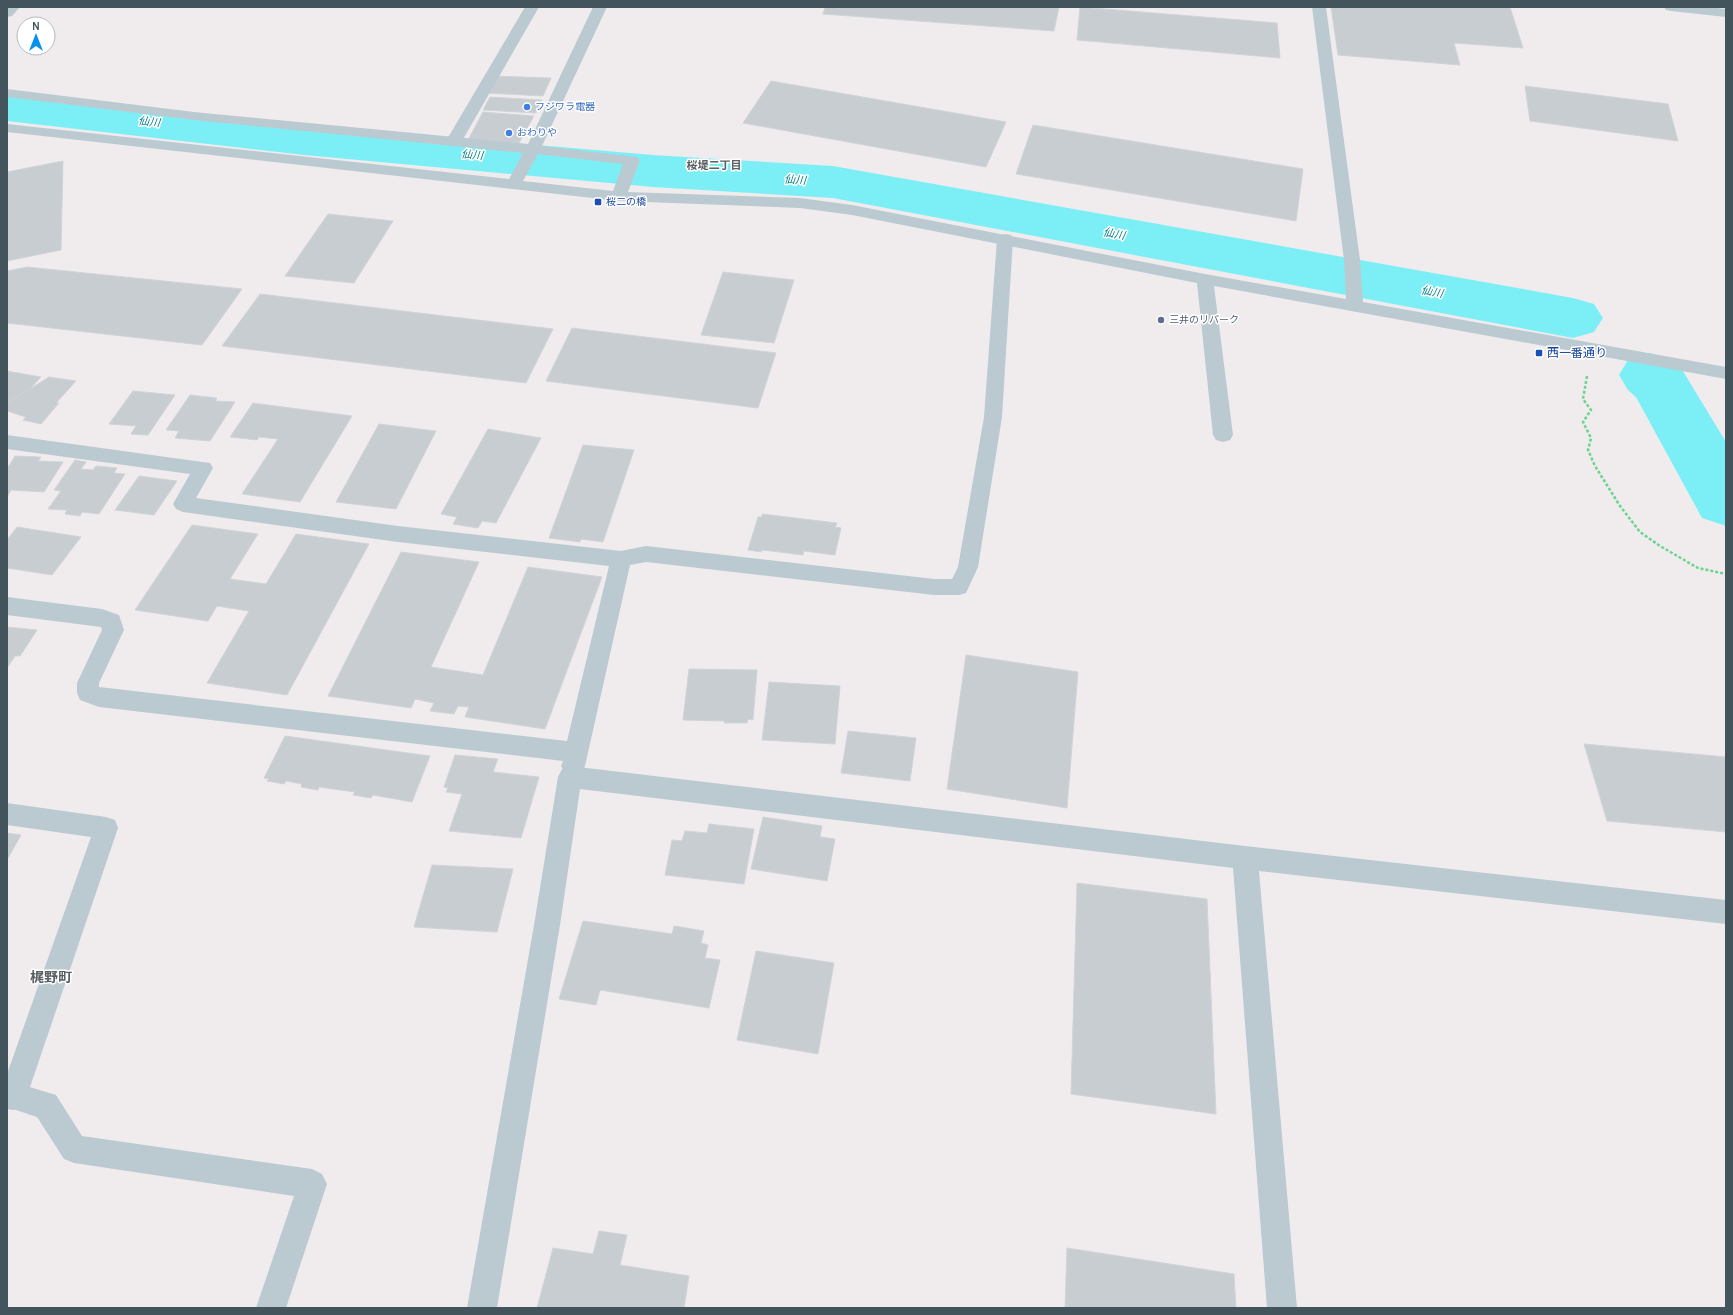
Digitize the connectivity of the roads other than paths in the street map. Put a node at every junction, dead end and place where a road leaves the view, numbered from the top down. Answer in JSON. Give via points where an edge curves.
{"nodes":[{"id":1,"x":13,"y":7,"type":"edge"},
{"id":2,"x":532,"y":7,"type":"edge"},
{"id":3,"x":600,"y":7,"type":"edge"},
{"id":4,"x":1319,"y":7,"type":"edge"},
{"id":5,"x":1671,"y":7,"type":"edge"},
{"id":6,"x":7,"y":13,"type":"edge"},
{"id":7,"x":1726,"y":13,"type":"edge"},
{"id":8,"x":7,"y":93,"type":"edge"},
{"id":9,"x":7,"y":128,"type":"edge"},
{"id":10,"x":454,"y":141,"type":"junction"},
{"id":11,"x":533,"y":149,"type":"junction"},
{"id":12,"x":513,"y":185,"type":"junction"},
{"id":13,"x":619,"y":196,"type":"junction"},
{"id":14,"x":1005,"y":239,"type":"junction"},
{"id":15,"x":1205,"y":279,"type":"junction"},
{"id":16,"x":1355,"y":305,"type":"junction"},
{"id":17,"x":1726,"y":373,"type":"edge"},
{"id":18,"x":1223,"y":434,"type":"dead end"},
{"id":19,"x":7,"y":442,"type":"edge"},
{"id":20,"x":621,"y":559,"type":"junction"},
{"id":21,"x":7,"y":606,"type":"edge"},
{"id":22,"x":573,"y":765,"type":"junction"},
{"id":23,"x":7,"y":814,"type":"edge"},
{"id":24,"x":1245,"y":858,"type":"junction"},
{"id":25,"x":1726,"y":912,"type":"edge"},
{"id":26,"x":10,"y":1095,"type":"edge"},
{"id":27,"x":271,"y":1308,"type":"edge"},
{"id":28,"x":482,"y":1308,"type":"edge"},
{"id":29,"x":1282,"y":1308,"type":"edge"}],
"edges":[{"from":1,"to":6,"type":"street"},
{"from":2,"to":10,"type":"street"},
{"from":3,"to":11,"type":"street"},
{"from":4,"to":16,"type":"street","via":[[1352,260]]},
{"from":5,"to":7,"type":"street"},
{"from":8,"to":10,"type":"street","via":[[194,116]]},
{"from":9,"to":12,"type":"street"},
{"from":10,"to":11,"type":"street"},
{"from":11,"to":12,"type":"street"},
{"from":11,"to":13,"type":"street","via":[[632,160]]},
{"from":12,"to":13,"type":"street"},
{"from":13,"to":14,"type":"street","via":[[800,204],[852,210]]},
{"from":14,"to":15,"type":"street"},
{"from":14,"to":20,"type":"street","via":[[993,417],[968,567],[959,587],[934,587],[646,554]]},
{"from":15,"to":16,"type":"street"},
{"from":15,"to":18,"type":"street"},
{"from":16,"to":17,"type":"street"},
{"from":19,"to":20,"type":"street","via":[[203,468],[183,504],[398,534]]},
{"from":20,"to":22,"type":"street"},
{"from":21,"to":22,"type":"street","via":[[111,621],[113,630],[88,683],[88,693],[99,697]]},
{"from":22,"to":24,"type":"street"},
{"from":22,"to":28,"type":"street"},
{"from":23,"to":26,"type":"street","via":[[106,828]]},
{"from":24,"to":25,"type":"street"},
{"from":24,"to":29,"type":"street"},
{"from":26,"to":27,"type":"street","via":[[46,1105],[74,1149],[312,1184]]}]}
